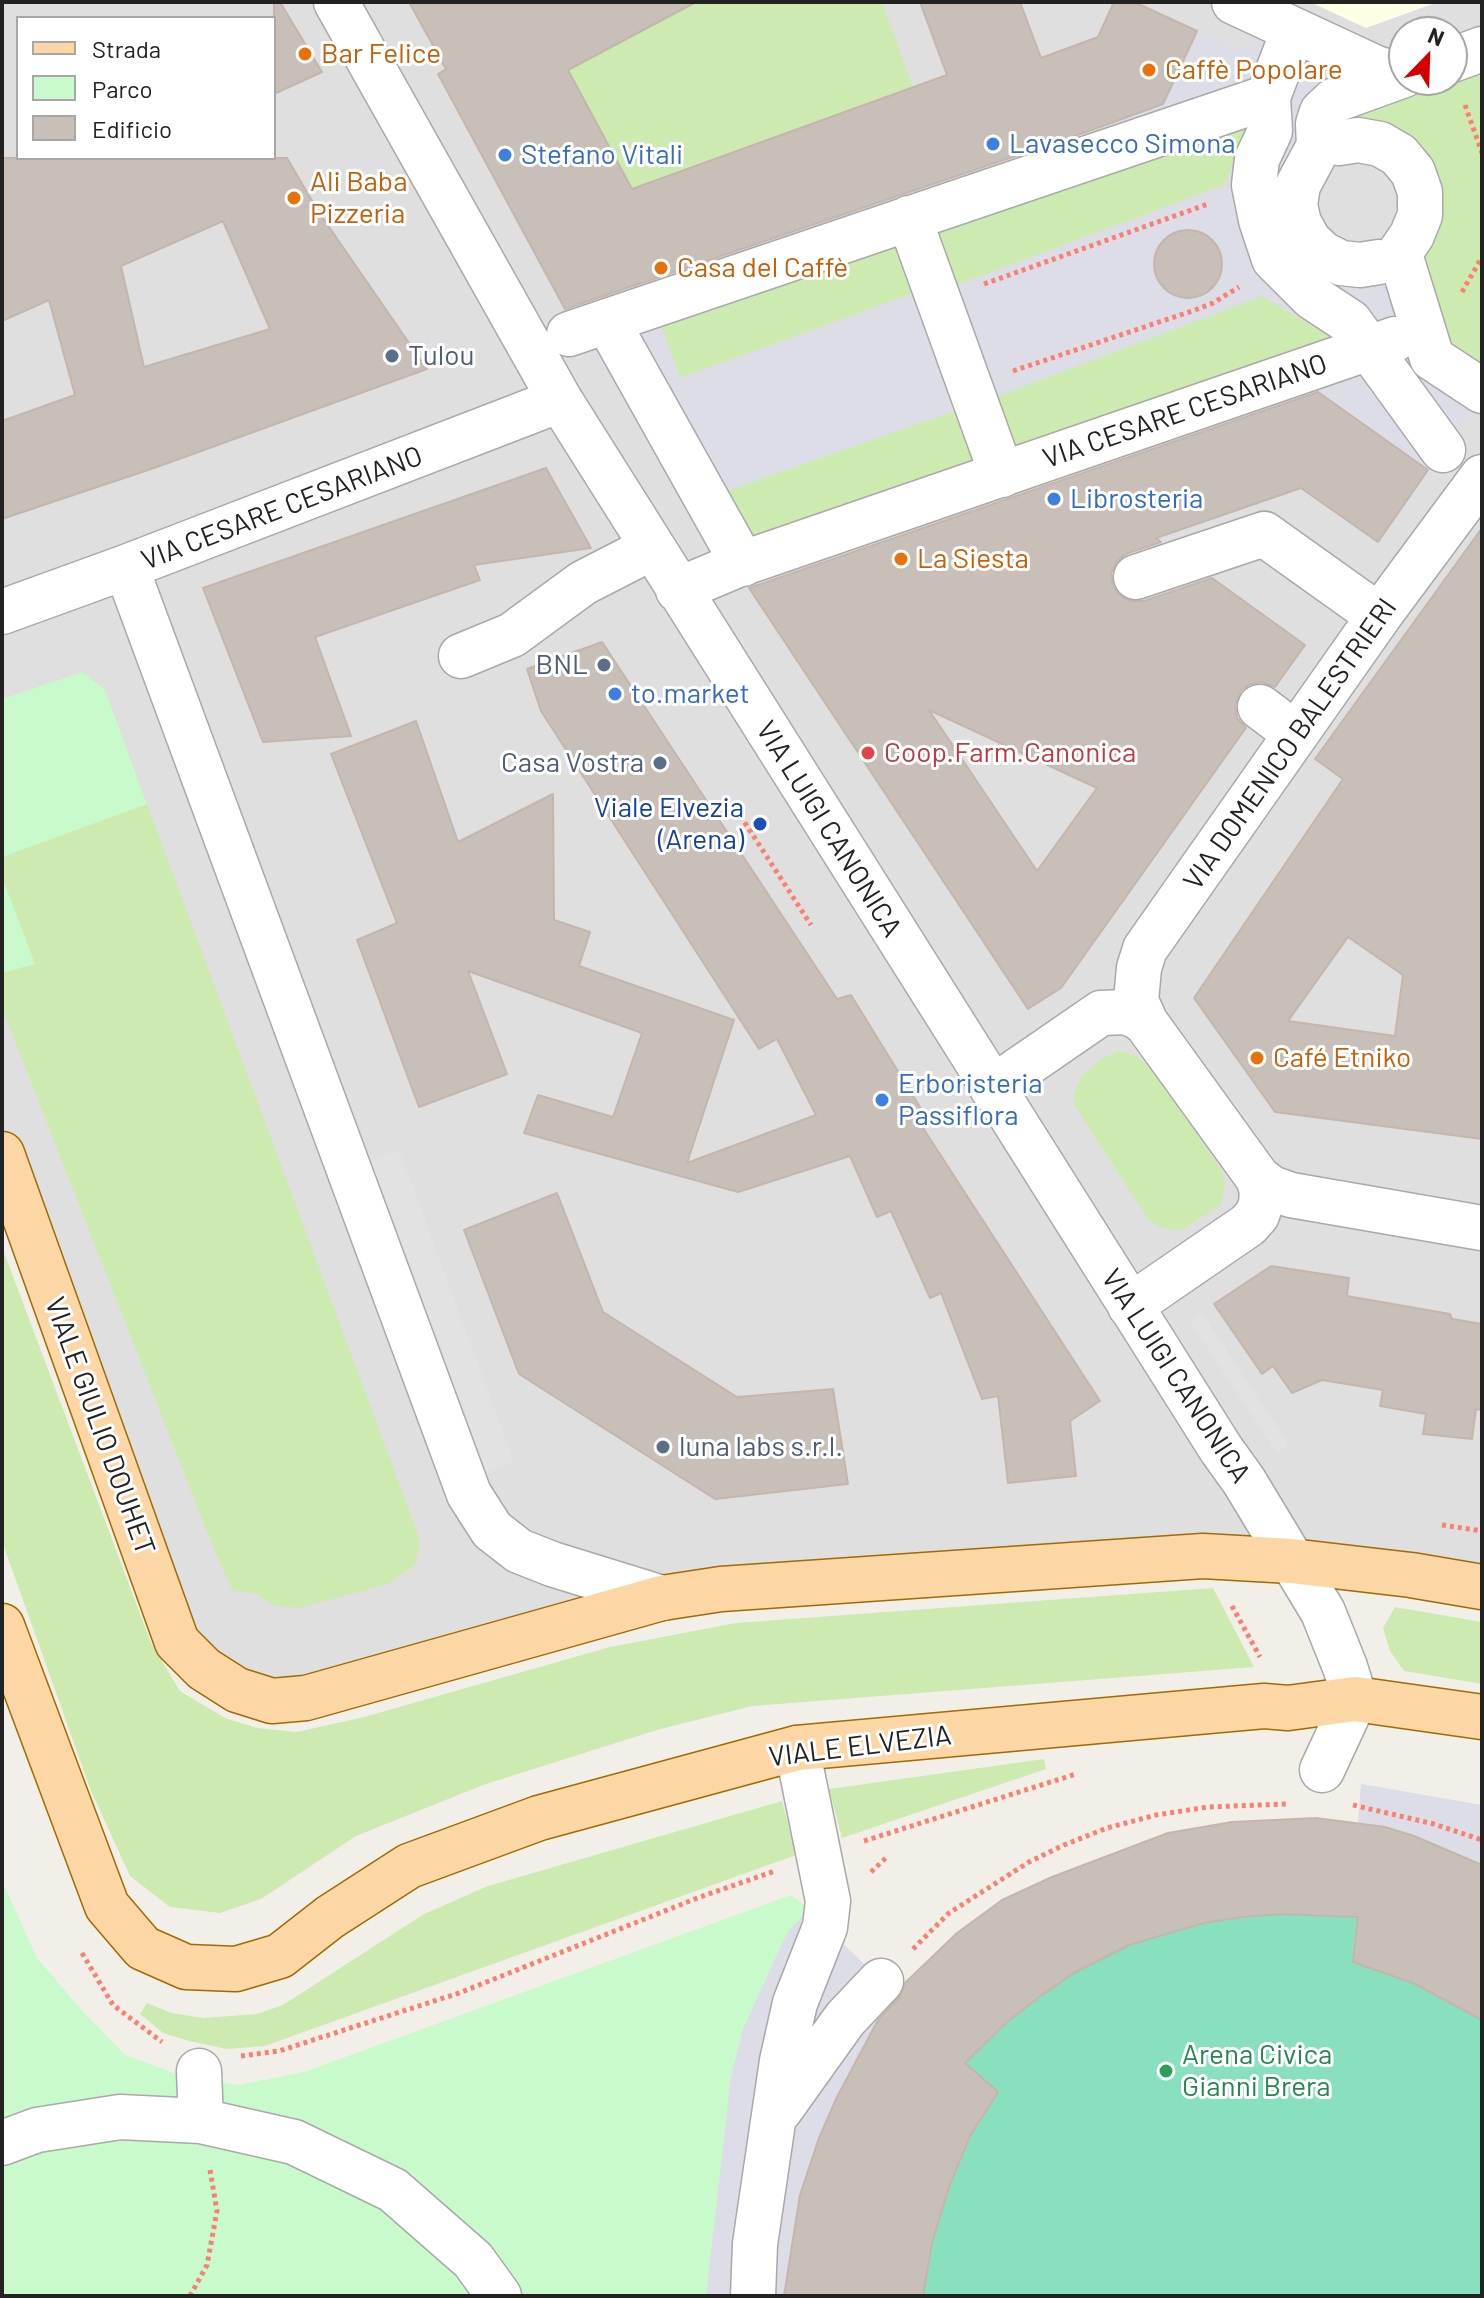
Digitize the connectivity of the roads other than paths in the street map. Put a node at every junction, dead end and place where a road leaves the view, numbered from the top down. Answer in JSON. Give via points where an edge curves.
{"nodes":[{"id":1,"x":336,"y":2,"type":"edge"},
{"id":2,"x":1234,"y":2,"type":"edge"},
{"id":3,"x":1482,"y":49,"type":"edge"},
{"id":4,"x":1286,"y":50,"type":"dead end"},
{"id":5,"x":1468,"y":64,"type":"edge"},
{"id":6,"x":1388,"y":71,"type":"edge"},
{"id":7,"x":1388,"y":80,"type":"edge"},
{"id":8,"x":1268,"y":97,"type":"junction"},
{"id":9,"x":1339,"y":143,"type":"dead end"},
{"id":10,"x":909,"y":218,"type":"junction"},
{"id":11,"x":1379,"y":262,"type":"dead end"},
{"id":12,"x":1387,"y":341,"type":"junction"},
{"id":13,"x":1482,"y":391,"type":"edge"},
{"id":14,"x":560,"y":400,"type":"junction"},
{"id":15,"x":1443,"y":450,"type":"dead end"},
{"id":16,"x":1002,"y":475,"type":"junction"},
{"id":17,"x":1482,"y":477,"type":"edge"},
{"id":18,"x":651,"y":548,"type":"junction"},
{"id":19,"x":743,"y":564,"type":"junction"},
{"id":20,"x":126,"y":567,"type":"junction"},
{"id":21,"x":1136,"y":577,"type":"dead end"},
{"id":22,"x":678,"y":590,"type":"junction"},
{"id":23,"x":2,"y":612,"type":"edge"},
{"id":24,"x":1379,"y":616,"type":"junction"},
{"id":25,"x":461,"y":656,"type":"dead end"},
{"id":26,"x":1260,"y":707,"type":"dead end"},
{"id":27,"x":1296,"y":734,"type":"junction"},
{"id":28,"x":1146,"y":1023,"type":"junction"},
{"id":29,"x":992,"y":1088,"type":"junction"},
{"id":30,"x":2,"y":1154,"type":"edge"},
{"id":31,"x":1258,"y":1178,"type":"junction"},
{"id":32,"x":1482,"y":1228,"type":"edge"},
{"id":33,"x":1130,"y":1306,"type":"junction"},
{"id":34,"x":1291,"y":1561,"type":"junction"},
{"id":35,"x":1482,"y":1587,"type":"edge"},
{"id":36,"x":662,"y":1598,"type":"junction"},
{"id":37,"x":2,"y":1626,"type":"edge"},
{"id":38,"x":1355,"y":1699,"type":"junction"},
{"id":39,"x":1482,"y":1717,"type":"edge"},
{"id":40,"x":797,"y":1748,"type":"junction"},
{"id":41,"x":1322,"y":1770,"type":"dead end"},
{"id":42,"x":881,"y":1981,"type":"road end"},
{"id":43,"x":200,"y":2058,"type":"road end"},
{"id":44,"x":776,"y":2115,"type":"junction"},
{"id":45,"x":201,"y":2121,"type":"junction"},
{"id":46,"x":2,"y":2143,"type":"edge"},
{"id":47,"x":499,"y":2296,"type":"edge"},
{"id":48,"x":753,"y":2296,"type":"edge"}],
"edges":[{"from":1,"to":14,"type":"street","name":"VIA LUIGI CANONICA"},
{"from":2,"to":6,"type":"street"},
{"from":3,"to":5,"type":"street"},
{"from":4,"to":8,"type":"street","name":"VIA CESARE CESARIANO"},
{"from":7,"to":11,"type":"street","via":[[1335,100],[1322,112],[1319,146],[1298,185],[1295,205],[1309,241],[1323,254],[1350,264]]},
{"from":8,"to":10,"type":"street"},
{"from":8,"to":12,"type":"street","name":"VIA CESARE CESARIANO","via":[[1270,131],[1257,159],[1254,185],[1274,259],[1312,297]]},
{"from":9,"to":13,"type":"street","via":[[1380,144],[1413,172],[1420,215],[1401,251],[1402,261],[1432,358]]},
{"from":10,"to":16,"type":"street"},
{"from":10,"to":19,"type":"street","via":[[588,327]]},
{"from":12,"to":15,"type":"street","name":"VIA CESARE CESARIANO"},
{"from":12,"to":16,"type":"street","name":"VIA CESARE CESARIANO"},
{"from":14,"to":18,"type":"street","name":"VIA LUIGI CANONICA"},
{"from":14,"to":20,"type":"street","name":"VIA CESARE CESARIANO"},
{"from":16,"to":19,"type":"street","name":"VIA CESARE CESARIANO"},
{"from":17,"to":24,"type":"street","name":"VIA DOMENICO BALESTRIERI"},
{"from":18,"to":22,"type":"street","name":"VIA LUIGI CANONICA"},
{"from":18,"to":25,"type":"street","via":[[583,583],[512,635]]},
{"from":19,"to":22,"type":"street","name":"VIA CESARE CESARIANO"},
{"from":20,"to":23,"type":"street","name":"VIA CESARE CESARIANO"},
{"from":20,"to":36,"type":"street","via":[[469,1494],[492,1530],[519,1551]]},
{"from":21,"to":24,"type":"street","via":[[1264,534]]},
{"from":22,"to":29,"type":"street","name":"VIA LUIGI CANONICA"},
{"from":24,"to":27,"type":"street","name":"VIA DOMENICO BALESTRIERI"},
{"from":26,"to":27,"type":"street"},
{"from":27,"to":28,"type":"street","name":"VIA DOMENICO BALESTRIERI","via":[[1145,949],[1136,1001]]},
{"from":28,"to":29,"type":"street","via":[[1125,1012],[1101,1013]]},
{"from":28,"to":31,"type":"street","name":"VIA DOMENICO BALESTRIERI"},
{"from":29,"to":33,"type":"street","name":"VIA LUIGI CANONICA"},
{"from":30,"to":36,"type":"main road","name":"VIALE GIULIO DOUHET","via":[[177,1642],[204,1669],[237,1690],[272,1701],[306,1698]]},
{"from":31,"to":32,"type":"street","via":[[1282,1193]]},
{"from":31,"to":33,"type":"street","via":[[1261,1204],[1248,1225]]},
{"from":33,"to":34,"type":"street","name":"VIA LUIGI CANONICA"},
{"from":34,"to":35,"type":"main road"},
{"from":34,"to":36,"type":"main road","via":[[1203,1556],[721,1589]]},
{"from":34,"to":38,"type":"street","name":"VIA LUIGI CANONICA","via":[[1323,1612]]},
{"from":37,"to":40,"type":"main road","name":"VIALE ELVEZIA","via":[[107,1906],[143,1948],[186,1967],[236,1969],[280,1956],[409,1866],[539,1818]]},
{"from":38,"to":39,"type":"main road","name":"VIALE ELVEZIA"},
{"from":38,"to":40,"type":"main road","name":"VIALE ELVEZIA"},
{"from":38,"to":41,"type":"street"},
{"from":40,"to":44,"type":"street","via":[[828,1901],[825,1927],[795,2003]]},
{"from":42,"to":44,"type":"street","via":[[836,2029]]},
{"from":43,"to":45,"type":"street"},
{"from":44,"to":48,"type":"street","via":[[755,2244]]},
{"from":45,"to":46,"type":"street","via":[[120,2117],[37,2130]]},
{"from":45,"to":47,"type":"street","via":[[294,2142],[393,2190],[473,2260]]}]}
